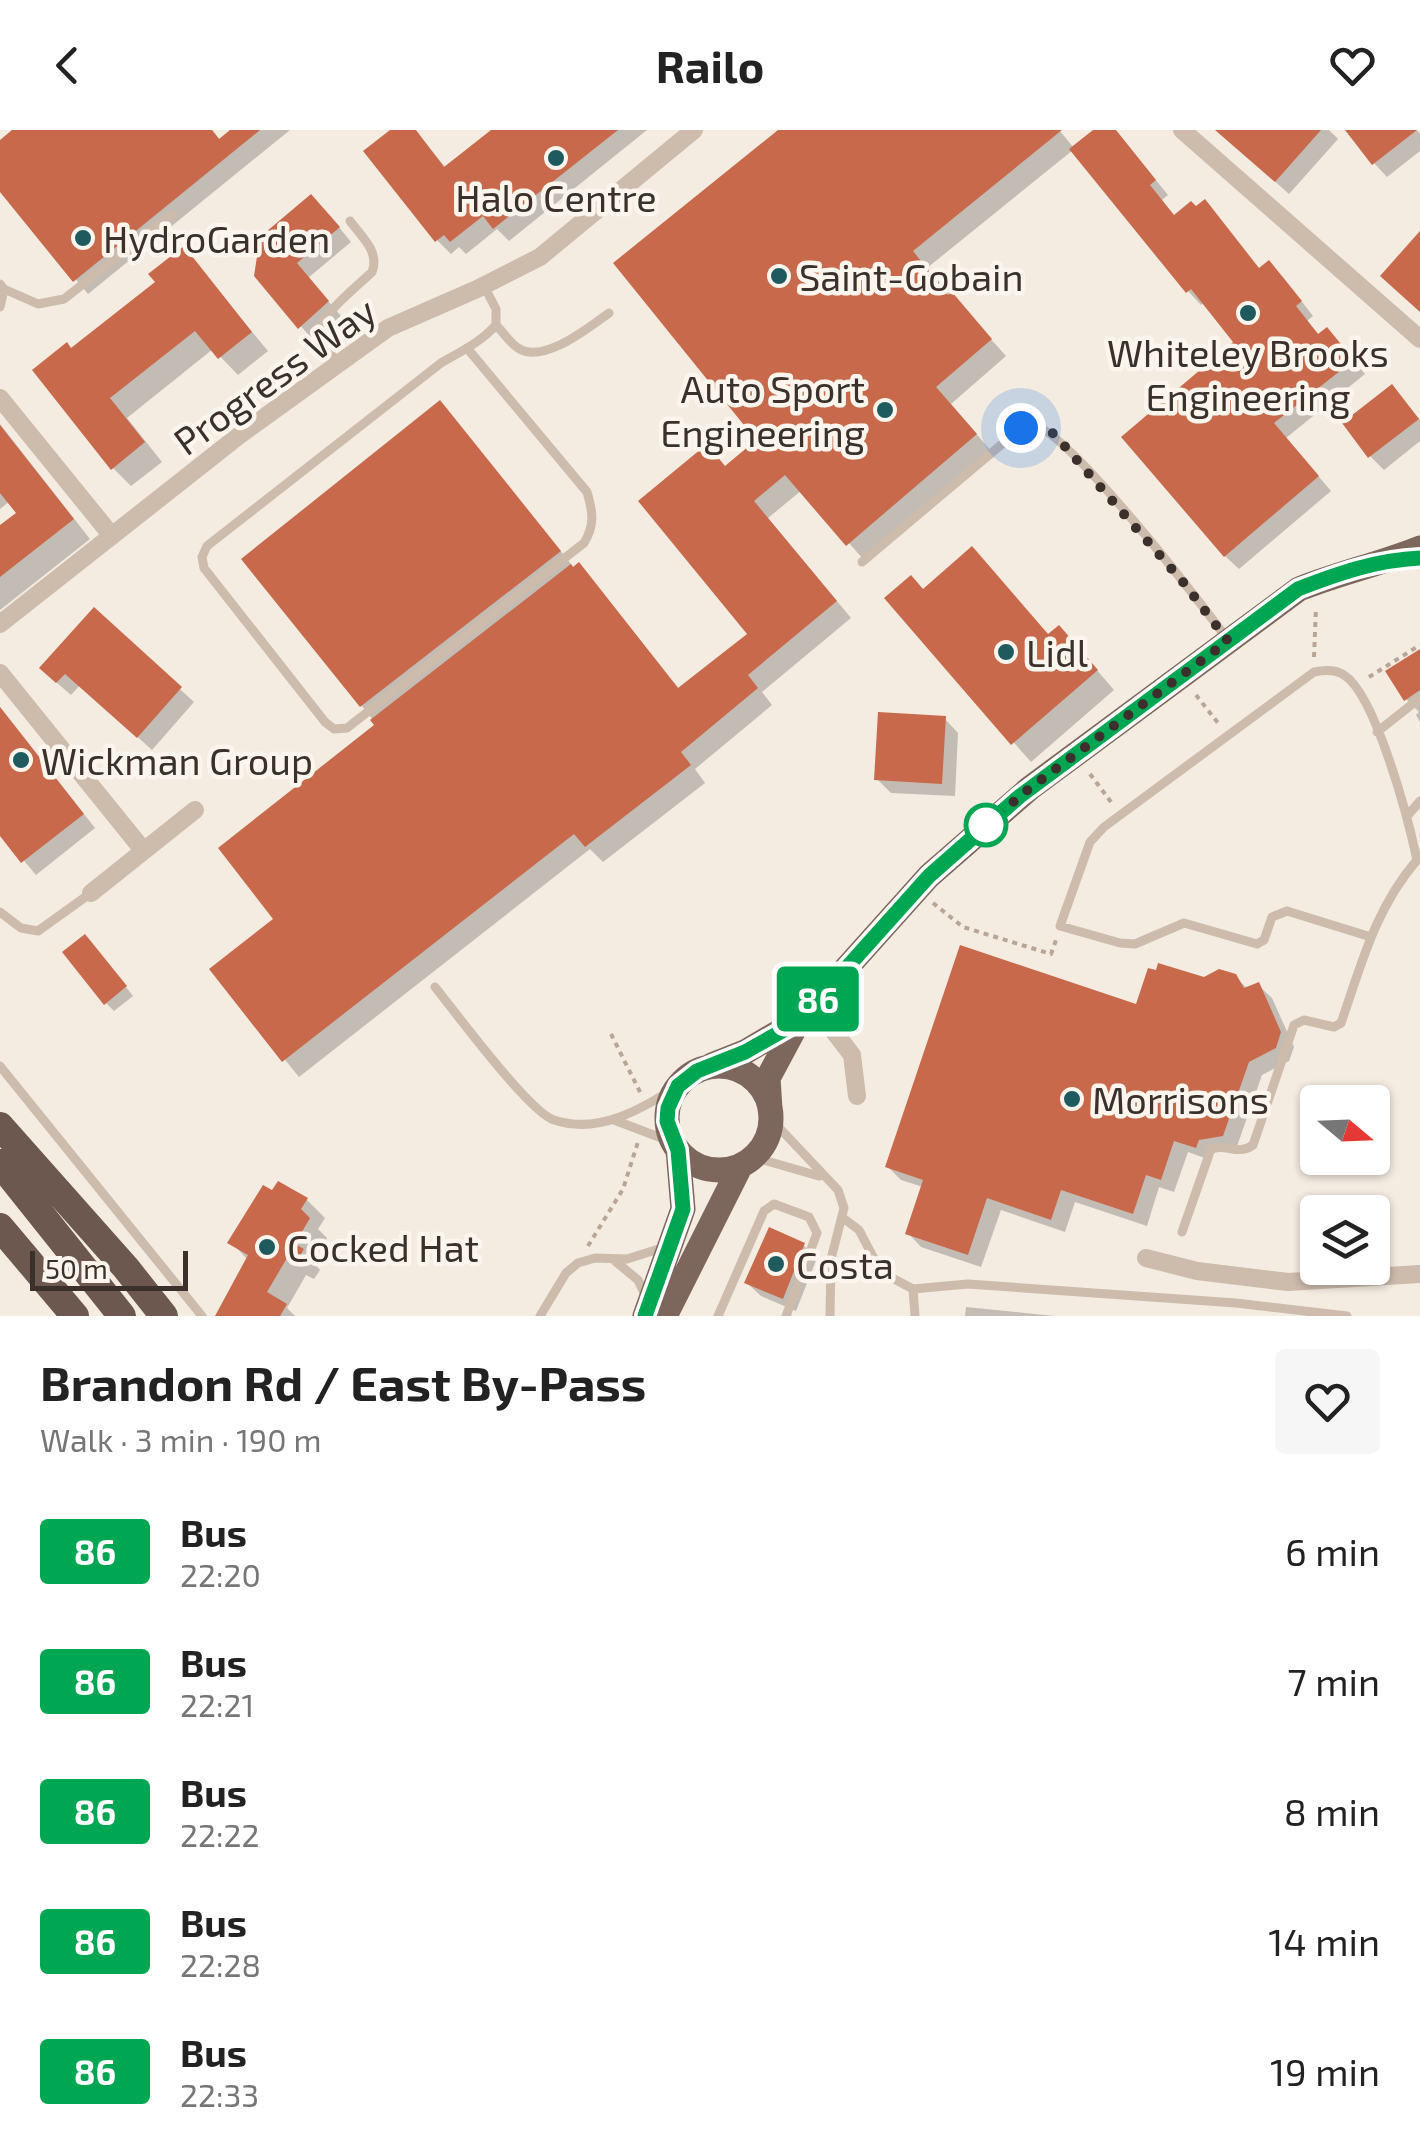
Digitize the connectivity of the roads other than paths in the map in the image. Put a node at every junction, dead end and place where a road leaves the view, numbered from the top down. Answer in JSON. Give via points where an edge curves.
{"nodes":[{"id":1,"x":694,"y":130,"type":"edge"},
{"id":2,"x":1182,"y":130,"type":"edge"},
{"id":3,"x":172,"y":214,"type":"dead end"},
{"id":4,"x":350,"y":221,"type":"dead end"},
{"id":5,"x":484,"y":286,"type":"junction"},
{"id":6,"x":2,"y":287,"type":"edge"},
{"id":7,"x":0,"y":307,"type":"edge"},
{"id":8,"x":609,"y":313,"type":"dead end"},
{"id":9,"x":496,"y":326,"type":"junction"},
{"id":10,"x":1420,"y":339,"type":"edge"},
{"id":11,"x":467,"y":348,"type":"junction"},
{"id":12,"x":339,"y":363,"type":"junction"},
{"id":13,"x":0,"y":398,"type":"edge"},
{"id":14,"x":112,"y":536,"type":"junction"},
{"id":15,"x":1420,"y":548,"type":"edge"},
{"id":16,"x":1420,"y":558,"type":"edge"},
{"id":17,"x":1392,"y":560,"type":"junction"},
{"id":18,"x":862,"y":562,"type":"dead end"},
{"id":19,"x":0,"y":624,"type":"edge"},
{"id":20,"x":1228,"y":641,"type":"junction"},
{"id":21,"x":0,"y":674,"type":"edge"},
{"id":22,"x":1420,"y":698,"type":"edge"},
{"id":23,"x":1377,"y":732,"type":"junction"},
{"id":24,"x":1419,"y":803,"type":"edge"},
{"id":25,"x":195,"y":810,"type":"dead end"},
{"id":26,"x":1408,"y":815,"type":"junction"},
{"id":27,"x":143,"y":850,"type":"junction"},
{"id":28,"x":1419,"y":861,"type":"edge"},
{"id":29,"x":91,"y":894,"type":"joint"},
{"id":30,"x":0,"y":912,"type":"edge"},
{"id":31,"x":1371,"y":937,"type":"junction"},
{"id":32,"x":435,"y":988,"type":"dead end"},
{"id":33,"x":806,"y":1013,"type":"junction"},
{"id":34,"x":0,"y":1066,"type":"edge"},
{"id":35,"x":707,"y":1067,"type":"junction"},
{"id":36,"x":665,"y":1086,"type":"junction"},
{"id":37,"x":857,"y":1096,"type":"dead end"},
{"id":38,"x":770,"y":1113,"type":"junction"},
{"id":39,"x":614,"y":1120,"type":"junction"},
{"id":40,"x":0,"y":1126,"type":"edge"},
{"id":41,"x":675,"y":1146,"type":"junction"},
{"id":42,"x":747,"y":1161,"type":"junction"},
{"id":43,"x":0,"y":1164,"type":"edge"},
{"id":44,"x":822,"y":1176,"type":"junction"},
{"id":45,"x":842,"y":1218,"type":"junction"},
{"id":46,"x":0,"y":1228,"type":"edge"},
{"id":47,"x":1182,"y":1232,"type":"dead end"},
{"id":48,"x":671,"y":1244,"type":"junction"},
{"id":49,"x":0,"y":1253,"type":"edge"},
{"id":50,"x":1146,"y":1258,"type":"dead end"},
{"id":51,"x":611,"y":1259,"type":"junction"},
{"id":52,"x":1420,"y":1274,"type":"edge"},
{"id":53,"x":913,"y":1289,"type":"junction"},
{"id":54,"x":719,"y":1313,"type":"edge"},
{"id":55,"x":653,"y":1314,"type":"edge"},
{"id":56,"x":54,"y":1316,"type":"edge"},
{"id":57,"x":74,"y":1316,"type":"edge"},
{"id":58,"x":122,"y":1316,"type":"edge"},
{"id":59,"x":164,"y":1316,"type":"edge"},
{"id":60,"x":202,"y":1316,"type":"edge"},
{"id":61,"x":540,"y":1316,"type":"edge"},
{"id":62,"x":734,"y":1316,"type":"edge"},
{"id":63,"x":786,"y":1316,"type":"edge"},
{"id":64,"x":830,"y":1316,"type":"edge"},
{"id":65,"x":915,"y":1316,"type":"edge"},
{"id":66,"x":1347,"y":1316,"type":"edge"}],
"edges":[{"from":1,"to":5,"type":"street","name":"Progress Way","via":[[540,257]]},
{"from":2,"to":10,"type":"street"},
{"from":3,"to":6,"type":"lane","via":[[64,299],[38,304]]},
{"from":4,"to":12,"type":"lane","via":[[376,265],[320,328]]},
{"from":5,"to":9,"type":"lane"},
{"from":5,"to":12,"type":"street","name":"Progress Way","via":[[388,328]]},
{"from":6,"to":7,"type":"lane"},
{"from":8,"to":9,"type":"lane","via":[[569,342],[533,353],[519,349]]},
{"from":9,"to":11,"type":"lane"},
{"from":11,"to":11,"type":"lane","via":[[207,546],[202,557],[204,568],[334,729],[347,728],[584,543],[592,530],[587,492]]},
{"from":12,"to":14,"type":"street","name":"Progress Way"},
{"from":13,"to":14,"type":"street"},
{"from":14,"to":19,"type":"street","name":"Progress Way"},
{"from":15,"to":17,"type":"main road"},
{"from":16,"to":17,"type":"main road"},
{"from":17,"to":20,"type":"main road","via":[[1298,589]]},
{"from":18,"to":20,"type":"lane","via":[[1021,428],[1034,425],[1055,435],[1092,474]]},
{"from":20,"to":33,"type":"main road","via":[[1020,796],[929,876]]},
{"from":21,"to":27,"type":"street"},
{"from":22,"to":23,"type":"lane"},
{"from":23,"to":26,"type":"lane"},
{"from":23,"to":31,"type":"lane","via":[[1362,695],[1342,673],[1314,672],[1090,842],[1060,926],[1135,944],[1184,923],[1251,944],[1264,940],[1272,917],[1283,910]]},
{"from":24,"to":26,"type":"lane"},
{"from":25,"to":27,"type":"street"},
{"from":26,"to":28,"type":"lane"},
{"from":27,"to":29,"type":"street"},
{"from":28,"to":31,"type":"lane","via":[[1394,887]]},
{"from":29,"to":30,"type":"lane","via":[[38,931]]},
{"from":31,"to":47,"type":"lane","via":[[1338,1026],[1304,1020],[1294,1025],[1253,1145],[1208,1152]]},
{"from":32,"to":39,"type":"lane","via":[[551,1120]]},
{"from":33,"to":35,"type":"main road","via":[[745,1052]]},
{"from":33,"to":37,"type":"street","via":[[852,1055]]},
{"from":33,"to":38,"type":"main road","via":[[768,1078]]},
{"from":34,"to":60,"type":"lane"},
{"from":35,"to":36,"type":"main road"},
{"from":35,"to":38,"type":"main road","via":[[748,1075]]},
{"from":36,"to":39,"type":"lane"},
{"from":36,"to":41,"type":"main road"},
{"from":38,"to":42,"type":"main road","via":[[766,1139]]},
{"from":38,"to":44,"type":"lane"},
{"from":39,"to":41,"type":"lane"},
{"from":40,"to":59,"type":"highway"},
{"from":41,"to":42,"type":"main road","via":[[710,1169]]},
{"from":41,"to":48,"type":"main road","via":[[683,1209]]},
{"from":42,"to":44,"type":"lane"},
{"from":42,"to":55,"type":"main road"},
{"from":43,"to":58,"type":"highway"},
{"from":44,"to":45,"type":"lane","via":[[838,1190]]},
{"from":45,"to":53,"type":"lane","via":[[859,1230],[881,1272]]},
{"from":45,"to":64,"type":"lane","via":[[831,1258]]},
{"from":46,"to":57,"type":"highway"},
{"from":48,"to":51,"type":"lane"},
{"from":48,"to":55,"type":"main road"},
{"from":49,"to":56,"type":"highway"},
{"from":50,"to":52,"type":"street","via":[[1288,1282]]},
{"from":51,"to":55,"type":"lane","via":[[638,1280]]},
{"from":51,"to":61,"type":"lane","via":[[578,1263]]},
{"from":53,"to":65,"type":"lane"},
{"from":53,"to":66,"type":"lane","via":[[968,1284]]},
{"from":54,"to":62,"type":"lane"},
{"from":54,"to":63,"type":"lane","via":[[764,1210],[781,1205],[809,1216],[817,1233]]}]}
